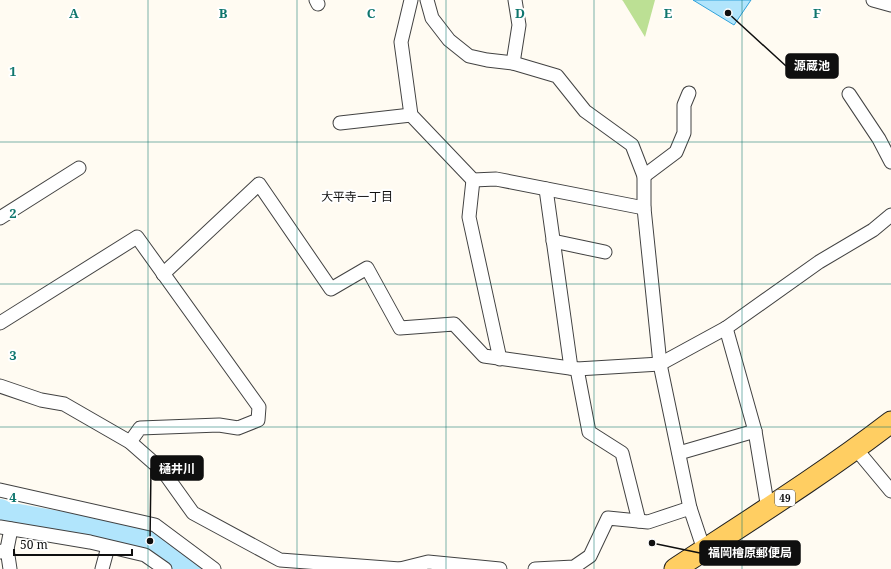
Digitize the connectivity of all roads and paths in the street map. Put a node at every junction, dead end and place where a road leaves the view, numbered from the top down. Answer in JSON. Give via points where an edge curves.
{"nodes":[{"id":1,"x":411,"y":0,"type":"edge"},
{"id":2,"x":427,"y":0,"type":"edge"},
{"id":3,"x":514,"y":0,"type":"edge"},
{"id":4,"x":873,"y":0,"type":"edge"},
{"id":5,"x":891,"y":5,"type":"edge"},
{"id":6,"x":513,"y":63,"type":"junction"},
{"id":7,"x":689,"y":92,"type":"dead end"},
{"id":8,"x":849,"y":94,"type":"dead end"},
{"id":9,"x":411,"y":115,"type":"junction"},
{"id":10,"x":340,"y":123,"type":"dead end"},
{"id":11,"x":891,"y":162,"type":"edge"},
{"id":12,"x":78,"y":168,"type":"dead end"},
{"id":13,"x":644,"y":176,"type":"junction"},
{"id":14,"x":473,"y":180,"type":"junction"},
{"id":15,"x":546,"y":189,"type":"junction"},
{"id":16,"x":644,"y":208,"type":"junction"},
{"id":17,"x":891,"y":215,"type":"edge"},
{"id":18,"x":0,"y":218,"type":"edge"},
{"id":19,"x":553,"y":241,"type":"junction"},
{"id":20,"x":605,"y":252,"type":"dead end"},
{"id":21,"x":163,"y":274,"type":"junction"},
{"id":22,"x":0,"y":323,"type":"edge"},
{"id":23,"x":726,"y":328,"type":"junction"},
{"id":24,"x":500,"y":358,"type":"junction"},
{"id":25,"x":660,"y":364,"type":"junction"},
{"id":26,"x":574,"y":368,"type":"junction"},
{"id":27,"x":0,"y":386,"type":"edge"},
{"id":28,"x":891,"y":422,"type":"edge"},
{"id":29,"x":755,"y":431,"type":"junction"},
{"id":30,"x":130,"y":442,"type":"junction"},
{"id":31,"x":856,"y":449,"type":"junction"},
{"id":32,"x":679,"y":453,"type":"junction"},
{"id":33,"x":0,"y":490,"type":"edge"},
{"id":34,"x":891,"y":491,"type":"edge"},
{"id":35,"x":690,"y":508,"type":"junction"},
{"id":36,"x":768,"y":509,"type":"junction"},
{"id":37,"x":639,"y":521,"type":"junction"},
{"id":38,"x":6,"y":528,"type":"edge"},
{"id":39,"x":108,"y":546,"type":"junction"},
{"id":40,"x":4,"y":550,"type":"edge"},
{"id":41,"x":704,"y":550,"type":"junction"},
{"id":42,"x":10,"y":569,"type":"edge"},
{"id":43,"x":102,"y":569,"type":"edge"},
{"id":44,"x":165,"y":569,"type":"edge"},
{"id":45,"x":214,"y":569,"type":"edge"},
{"id":46,"x":400,"y":569,"type":"edge"},
{"id":47,"x":500,"y":569,"type":"edge"},
{"id":48,"x":535,"y":569,"type":"edge"},
{"id":49,"x":675,"y":569,"type":"edge"}],
"edges":[{"from":1,"to":9,"type":"street","via":[[401,42]]},
{"from":2,"to":6,"type":"street","via":[[432,18],[449,40],[469,56]]},
{"from":3,"to":6,"type":"street","via":[[519,24]]},
{"from":4,"to":5,"type":"street"},
{"from":6,"to":13,"type":"street","via":[[557,76],[585,111],[632,145]]},
{"from":7,"to":13,"type":"street","via":[[683,119],[684,133],[676,152]]},
{"from":8,"to":11,"type":"street","via":[[880,139]]},
{"from":9,"to":10,"type":"street"},
{"from":9,"to":14,"type":"street"},
{"from":12,"to":18,"type":"street"},
{"from":13,"to":16,"type":"street"},
{"from":14,"to":15,"type":"street","via":[[496,179]]},
{"from":14,"to":24,"type":"street","via":[[470,217]]},
{"from":15,"to":16,"type":"street"},
{"from":15,"to":19,"type":"street"},
{"from":16,"to":25,"type":"street"},
{"from":17,"to":23,"type":"street","via":[[873,230],[819,262]]},
{"from":19,"to":20,"type":"street"},
{"from":19,"to":26,"type":"street"},
{"from":21,"to":22,"type":"street","via":[[137,237]]},
{"from":21,"to":24,"type":"street","via":[[259,184],[331,289],[367,268],[400,328],[454,324],[484,356]]},
{"from":21,"to":30,"type":"street","via":[[259,408],[258,420],[238,428],[219,425],[140,428]]},
{"from":23,"to":25,"type":"street"},
{"from":23,"to":29,"type":"street"},
{"from":24,"to":26,"type":"street"},
{"from":25,"to":26,"type":"street"},
{"from":25,"to":32,"type":"street"},
{"from":26,"to":37,"type":"street","via":[[590,432],[622,453]]},
{"from":27,"to":30,"type":"street","via":[[40,400],[64,404]]},
{"from":28,"to":31,"type":"main road","number":"49"},
{"from":29,"to":32,"type":"street"},
{"from":29,"to":36,"type":"street"},
{"from":30,"to":46,"type":"street","via":[[163,471],[193,513],[280,560]]},
{"from":31,"to":34,"type":"street"},
{"from":31,"to":36,"type":"main road","number":"49"},
{"from":32,"to":35,"type":"street"},
{"from":33,"to":45,"type":"street","via":[[155,525]]},
{"from":35,"to":37,"type":"street","via":[[648,522]]},
{"from":35,"to":41,"type":"street"},
{"from":36,"to":41,"type":"main road","number":"49"},
{"from":37,"to":48,"type":"street","via":[[608,518],[590,556],[574,567]]},
{"from":38,"to":39,"type":"street"},
{"from":38,"to":40,"type":"street"},
{"from":39,"to":43,"type":"street"},
{"from":39,"to":44,"type":"street","via":[[145,555]]},
{"from":40,"to":42,"type":"street"},
{"from":41,"to":49,"type":"main road","number":"49"},
{"from":46,"to":47,"type":"street","via":[[428,562]]}]}
